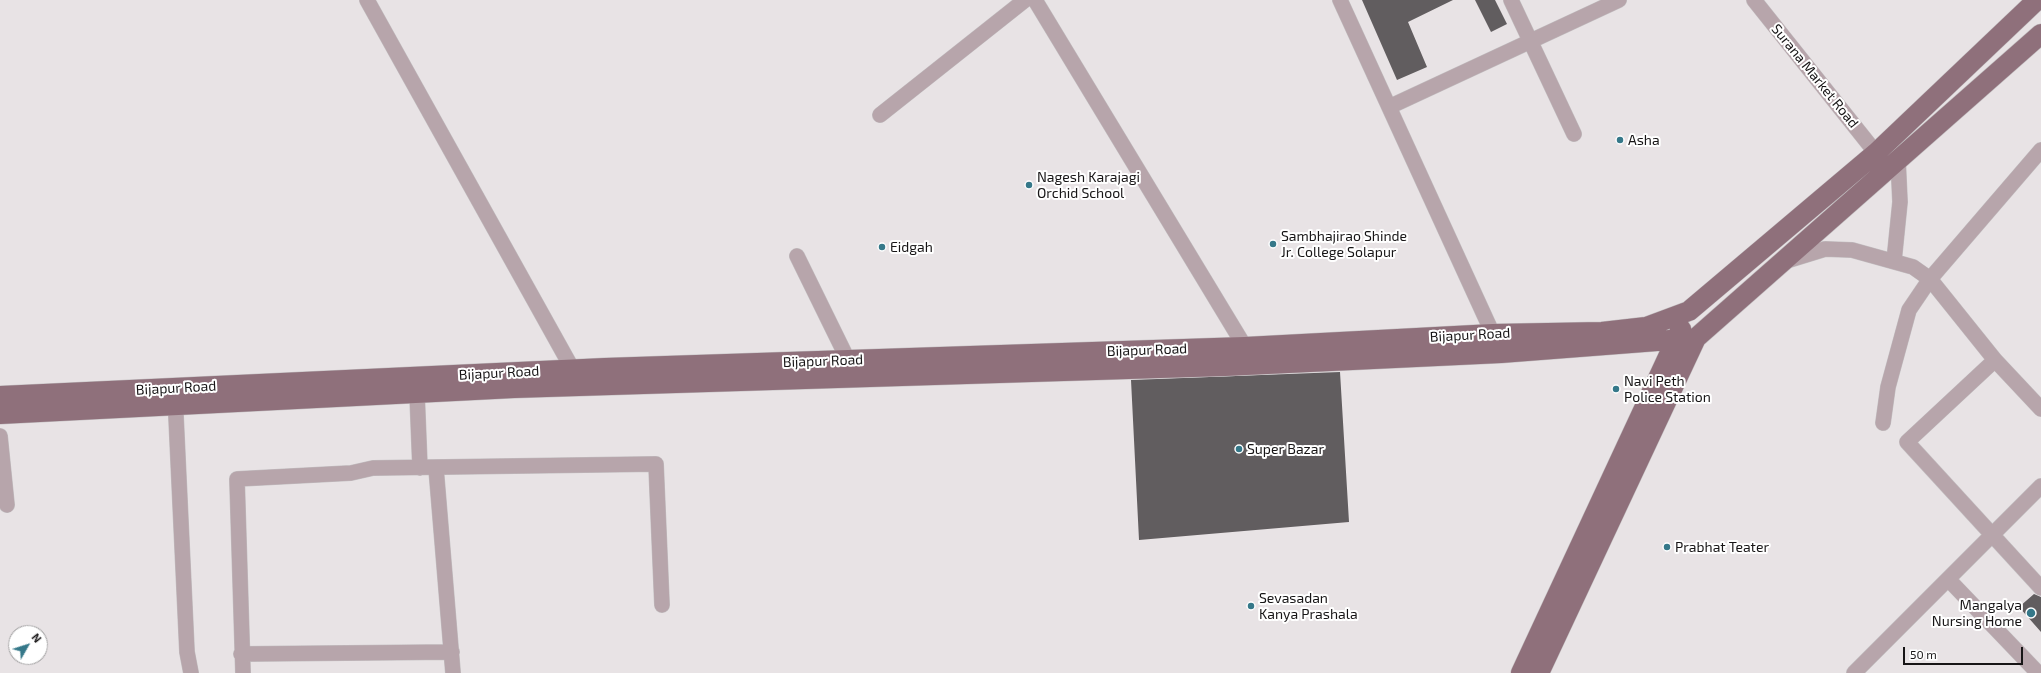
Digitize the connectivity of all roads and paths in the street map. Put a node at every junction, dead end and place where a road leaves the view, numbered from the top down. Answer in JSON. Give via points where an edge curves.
{"nodes":[{"id":1,"x":367,"y":0,"type":"edge"},
{"id":2,"x":1025,"y":0,"type":"edge"},
{"id":3,"x":1036,"y":0,"type":"edge"},
{"id":4,"x":1340,"y":0,"type":"edge"},
{"id":5,"x":1511,"y":0,"type":"edge"},
{"id":6,"x":1619,"y":0,"type":"edge"},
{"id":7,"x":1754,"y":0,"type":"edge"},
{"id":8,"x":2037,"y":0,"type":"edge"},
{"id":9,"x":2041,"y":34,"type":"edge"},
{"id":10,"x":1530,"y":42,"type":"junction"},
{"id":11,"x":1389,"y":107,"type":"junction"},
{"id":12,"x":880,"y":115,"type":"dead end"},
{"id":13,"x":1574,"y":134,"type":"dead end"},
{"id":14,"x":2041,"y":150,"type":"edge"},
{"id":15,"x":1876,"y":153,"type":"junction"},
{"id":16,"x":1898,"y":159,"type":"junction"},
{"id":17,"x":797,"y":256,"type":"dead end"},
{"id":18,"x":1894,"y":261,"type":"junction"},
{"id":19,"x":1780,"y":263,"type":"junction"},
{"id":20,"x":1930,"y":279,"type":"junction"},
{"id":21,"x":1689,"y":311,"type":"junction"},
{"id":22,"x":1493,"y":334,"type":"junction"},
{"id":23,"x":1686,"y":339,"type":"junction"},
{"id":24,"x":1501,"y":353,"type":"junction"},
{"id":25,"x":1245,"y":356,"type":"junction"},
{"id":26,"x":848,"y":360,"type":"junction"},
{"id":27,"x":1995,"y":360,"type":"junction"},
{"id":28,"x":573,"y":370,"type":"junction"},
{"id":29,"x":417,"y":393,"type":"junction"},
{"id":30,"x":0,"y":396,"type":"edge"},
{"id":31,"x":175,"y":396,"type":"junction"},
{"id":32,"x":2041,"y":409,"type":"edge"},
{"id":33,"x":0,"y":414,"type":"edge"},
{"id":34,"x":1883,"y":423,"type":"dead end"},
{"id":35,"x":0,"y":436,"type":"edge"},
{"id":36,"x":420,"y":468,"type":"junction"},
{"id":37,"x":436,"y":468,"type":"junction"},
{"id":38,"x":2041,"y":486,"type":"edge"},
{"id":39,"x":7,"y":505,"type":"dead end"},
{"id":40,"x":1992,"y":535,"type":"junction"},
{"id":41,"x":1948,"y":579,"type":"junction"},
{"id":42,"x":2041,"y":588,"type":"edge"},
{"id":43,"x":662,"y":605,"type":"dead end"},
{"id":44,"x":452,"y":652,"type":"junction"},
{"id":45,"x":241,"y":654,"type":"junction"},
{"id":46,"x":190,"y":673,"type":"edge"},
{"id":47,"x":243,"y":673,"type":"edge"},
{"id":48,"x":453,"y":673,"type":"edge"},
{"id":49,"x":1521,"y":673,"type":"edge"},
{"id":50,"x":1539,"y":673,"type":"edge"},
{"id":51,"x":1854,"y":673,"type":"edge"},
{"id":52,"x":2038,"y":673,"type":"edge"}],
"edges":[{"from":1,"to":28,"type":"street"},
{"from":2,"to":12,"type":"street"},
{"from":3,"to":25,"type":"street"},
{"from":4,"to":11,"type":"street"},
{"from":5,"to":10,"type":"street"},
{"from":6,"to":10,"type":"street"},
{"from":7,"to":15,"type":"street","name":"Surana Market Road"},
{"from":8,"to":15,"type":"main road","name":"Bijapur Road"},
{"from":9,"to":16,"type":"main road"},
{"from":10,"to":11,"type":"street"},
{"from":10,"to":13,"type":"street"},
{"from":11,"to":22,"type":"street"},
{"from":14,"to":20,"type":"street"},
{"from":15,"to":21,"type":"main road","name":"Bijapur Road"},
{"from":16,"to":18,"type":"street","via":[[1900,202]]},
{"from":16,"to":19,"type":"main road"},
{"from":17,"to":26,"type":"street"},
{"from":18,"to":19,"type":"street","via":[[1852,250],[1825,249]]},
{"from":18,"to":20,"type":"street","via":[[1913,267]]},
{"from":19,"to":23,"type":"main road"},
{"from":20,"to":27,"type":"street"},
{"from":20,"to":34,"type":"street","via":[[1909,310],[1888,387]]},
{"from":21,"to":22,"type":"main road","name":"Bijapur Road","via":[[1646,327],[1602,332]]},
{"from":21,"to":23,"type":"main road"},
{"from":22,"to":24,"type":"street"},
{"from":22,"to":25,"type":"main road","name":"Bijapur Road"},
{"from":23,"to":24,"type":"main road"},
{"from":23,"to":49,"type":"main road"},
{"from":23,"to":50,"type":"main road"},
{"from":24,"to":25,"type":"main road"},
{"from":25,"to":26,"type":"main road","name":"Bijapur Road"},
{"from":25,"to":29,"type":"main road"},
{"from":26,"to":28,"type":"main road","name":"Bijapur Road"},
{"from":27,"to":32,"type":"street"},
{"from":27,"to":40,"type":"street","via":[[1907,442]]},
{"from":28,"to":31,"type":"main road","name":"Bijapur Road"},
{"from":29,"to":31,"type":"main road"},
{"from":29,"to":36,"type":"street"},
{"from":30,"to":31,"type":"main road","name":"Bijapur Road"},
{"from":31,"to":33,"type":"main road"},
{"from":31,"to":46,"type":"street"},
{"from":35,"to":39,"type":"street"},
{"from":36,"to":37,"type":"street"},
{"from":36,"to":45,"type":"street","via":[[373,468],[351,473],[237,479]]},
{"from":37,"to":43,"type":"street","via":[[656,464]]},
{"from":37,"to":44,"type":"street"},
{"from":38,"to":40,"type":"street"},
{"from":40,"to":41,"type":"street"},
{"from":40,"to":42,"type":"street"},
{"from":41,"to":51,"type":"street"},
{"from":41,"to":52,"type":"street"},
{"from":44,"to":45,"type":"street"},
{"from":44,"to":48,"type":"street"},
{"from":45,"to":47,"type":"street"}]}
